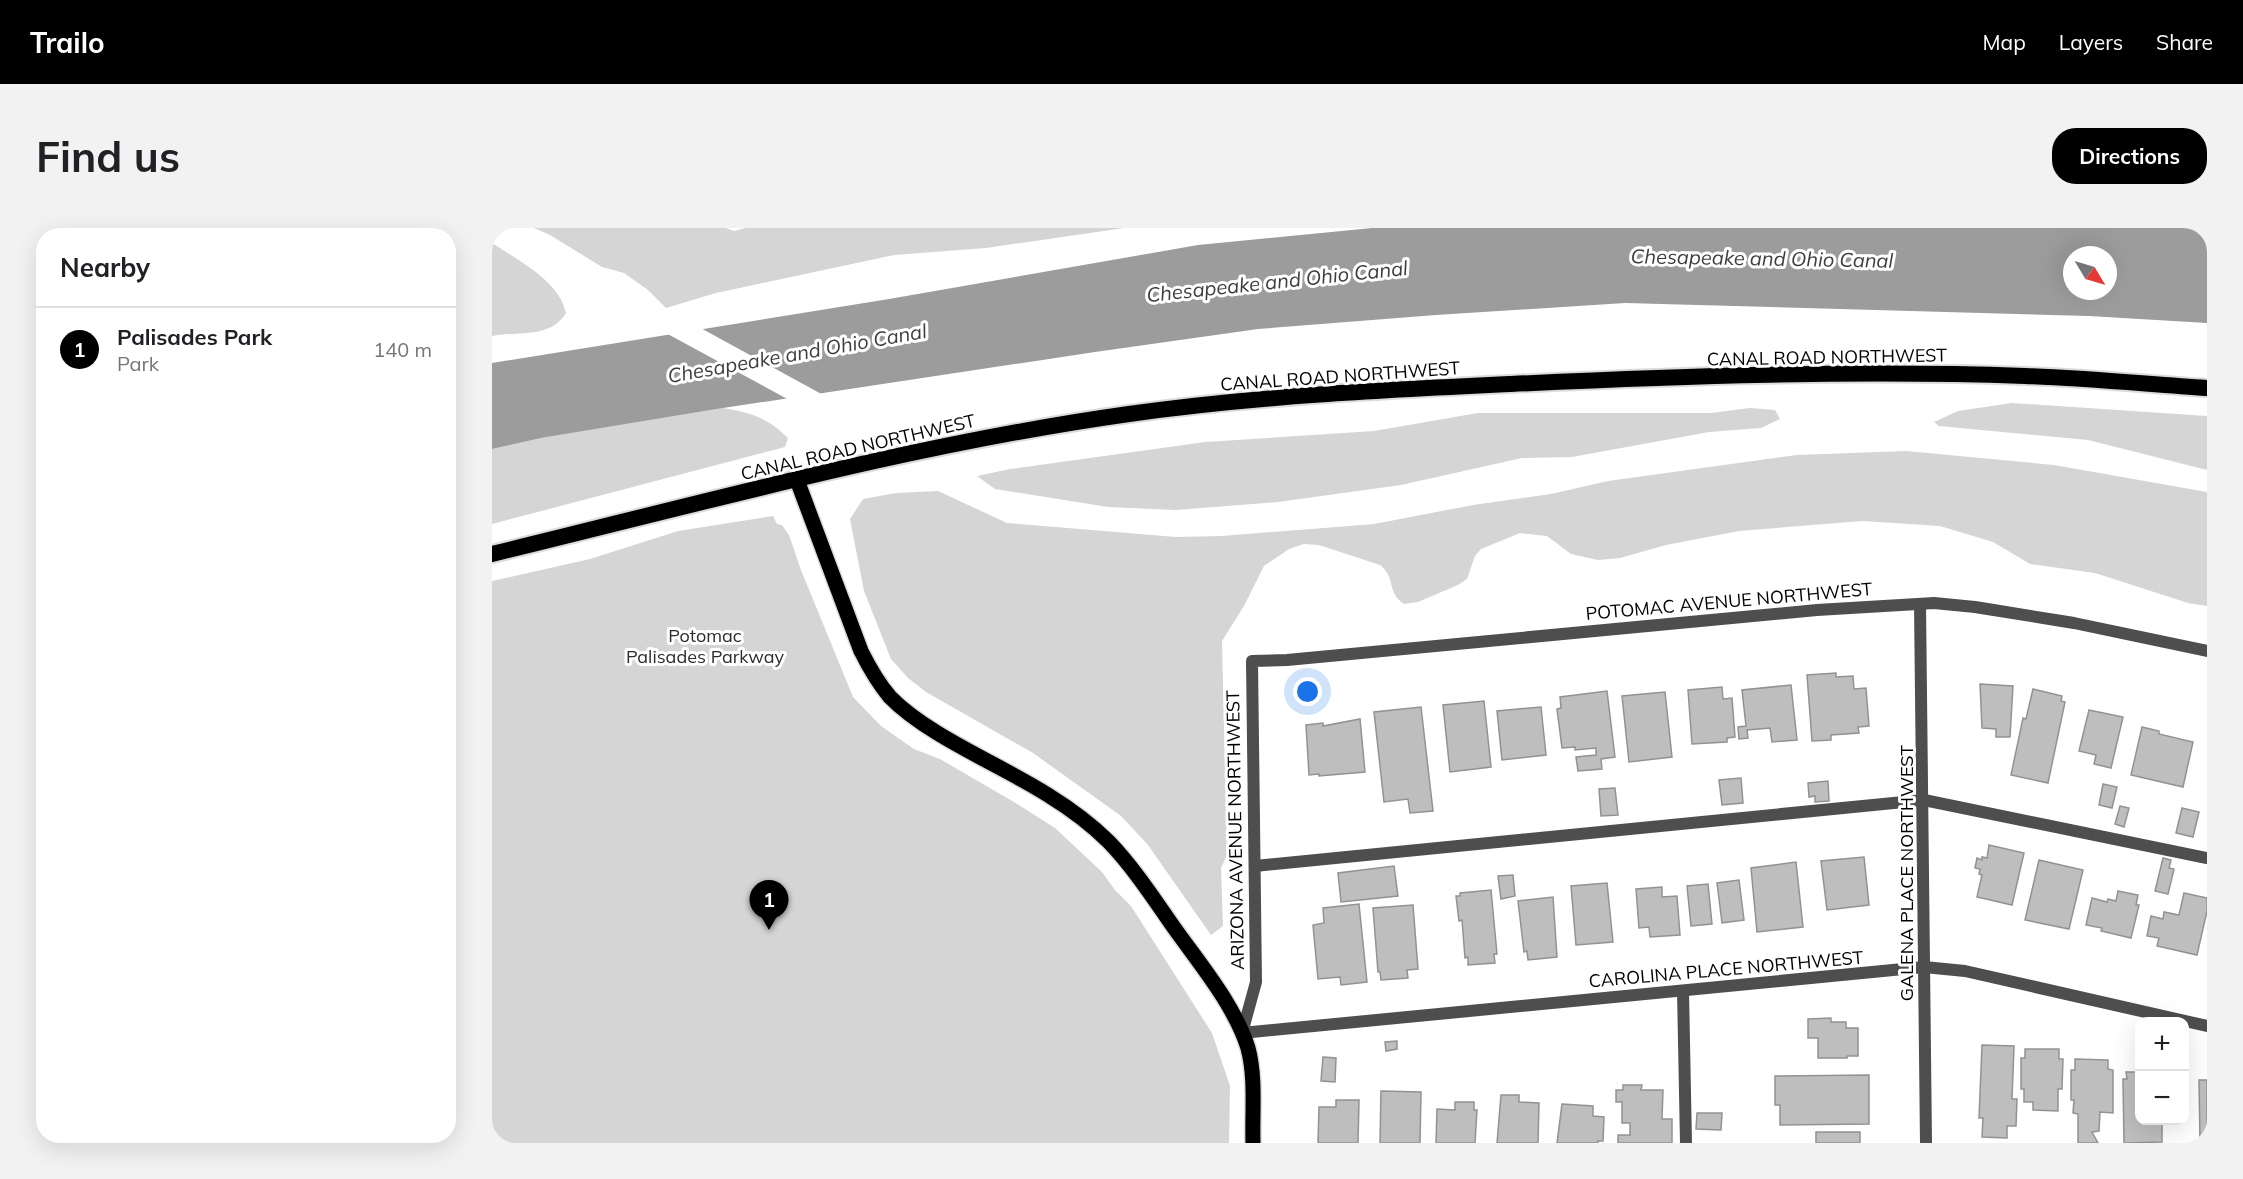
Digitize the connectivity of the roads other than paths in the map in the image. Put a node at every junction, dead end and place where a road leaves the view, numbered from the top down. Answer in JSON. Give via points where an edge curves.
{"nodes":[{"id":1,"x":2207,"y":388,"type":"edge"},
{"id":2,"x":796,"y":480,"type":"junction"},
{"id":3,"x":492,"y":554,"type":"edge"},
{"id":4,"x":1920,"y":604,"type":"junction"},
{"id":5,"x":2207,"y":651,"type":"edge"},
{"id":6,"x":1252,"y":662,"type":"joint"},
{"id":7,"x":1924,"y":800,"type":"junction"},
{"id":8,"x":2207,"y":858,"type":"edge"},
{"id":9,"x":1255,"y":866,"type":"junction"},
{"id":10,"x":1924,"y":967,"type":"junction"},
{"id":11,"x":1683,"y":991,"type":"junction"},
{"id":12,"x":2207,"y":1026,"type":"edge"},
{"id":13,"x":1242,"y":1033,"type":"junction"},
{"id":14,"x":1253,"y":1143,"type":"edge"},
{"id":15,"x":1686,"y":1143,"type":"edge"},
{"id":16,"x":1926,"y":1143,"type":"edge"}],
"edges":[{"from":1,"to":2,"type":"highway","name":"CANAL ROAD NORTHWEST","via":[[2095,379],[1945,375],[1586,381],[1380,391],[1126,414],[1014,433]]},
{"from":2,"to":3,"type":"highway","name":"CANAL ROAD NORTHWEST"},
{"from":2,"to":13,"type":"main road","name":"ARIZONA AVENUE NORTHWEST","via":[[861,651],[890,696],[935,731],[1049,795],[1107,840],[1207,974]]},
{"from":4,"to":5,"type":"street","name":"POTOMAC AVENUE NORTHWEST","via":[[1975,607],[2073,623]]},
{"from":4,"to":6,"type":"street","name":"POTOMAC AVENUE NORTHWEST"},
{"from":4,"to":7,"type":"street","name":"GALENA PLACE NORTHWEST"},
{"from":6,"to":9,"type":"street","name":"ARIZONA AVENUE NORTHWEST"},
{"from":7,"to":8,"type":"street"},
{"from":7,"to":9,"type":"street"},
{"from":7,"to":10,"type":"street","name":"GALENA PLACE NORTHWEST"},
{"from":9,"to":13,"type":"street","name":"ARIZONA AVENUE NORTHWEST","via":[[1256,982]]},
{"from":10,"to":11,"type":"street","name":"CAROLINA PLACE NORTHWEST"},
{"from":10,"to":12,"type":"street","name":"CAROLINA PLACE NORTHWEST","via":[[1965,971]]},
{"from":10,"to":16,"type":"street","name":"GALENA PLACE NORTHWEST"},
{"from":11,"to":13,"type":"street","name":"CAROLINA PLACE NORTHWEST"},
{"from":11,"to":15,"type":"street"},
{"from":13,"to":14,"type":"main road","name":"ARIZONA AVENUE NORTHWEST","via":[[1252,1066]]}]}
